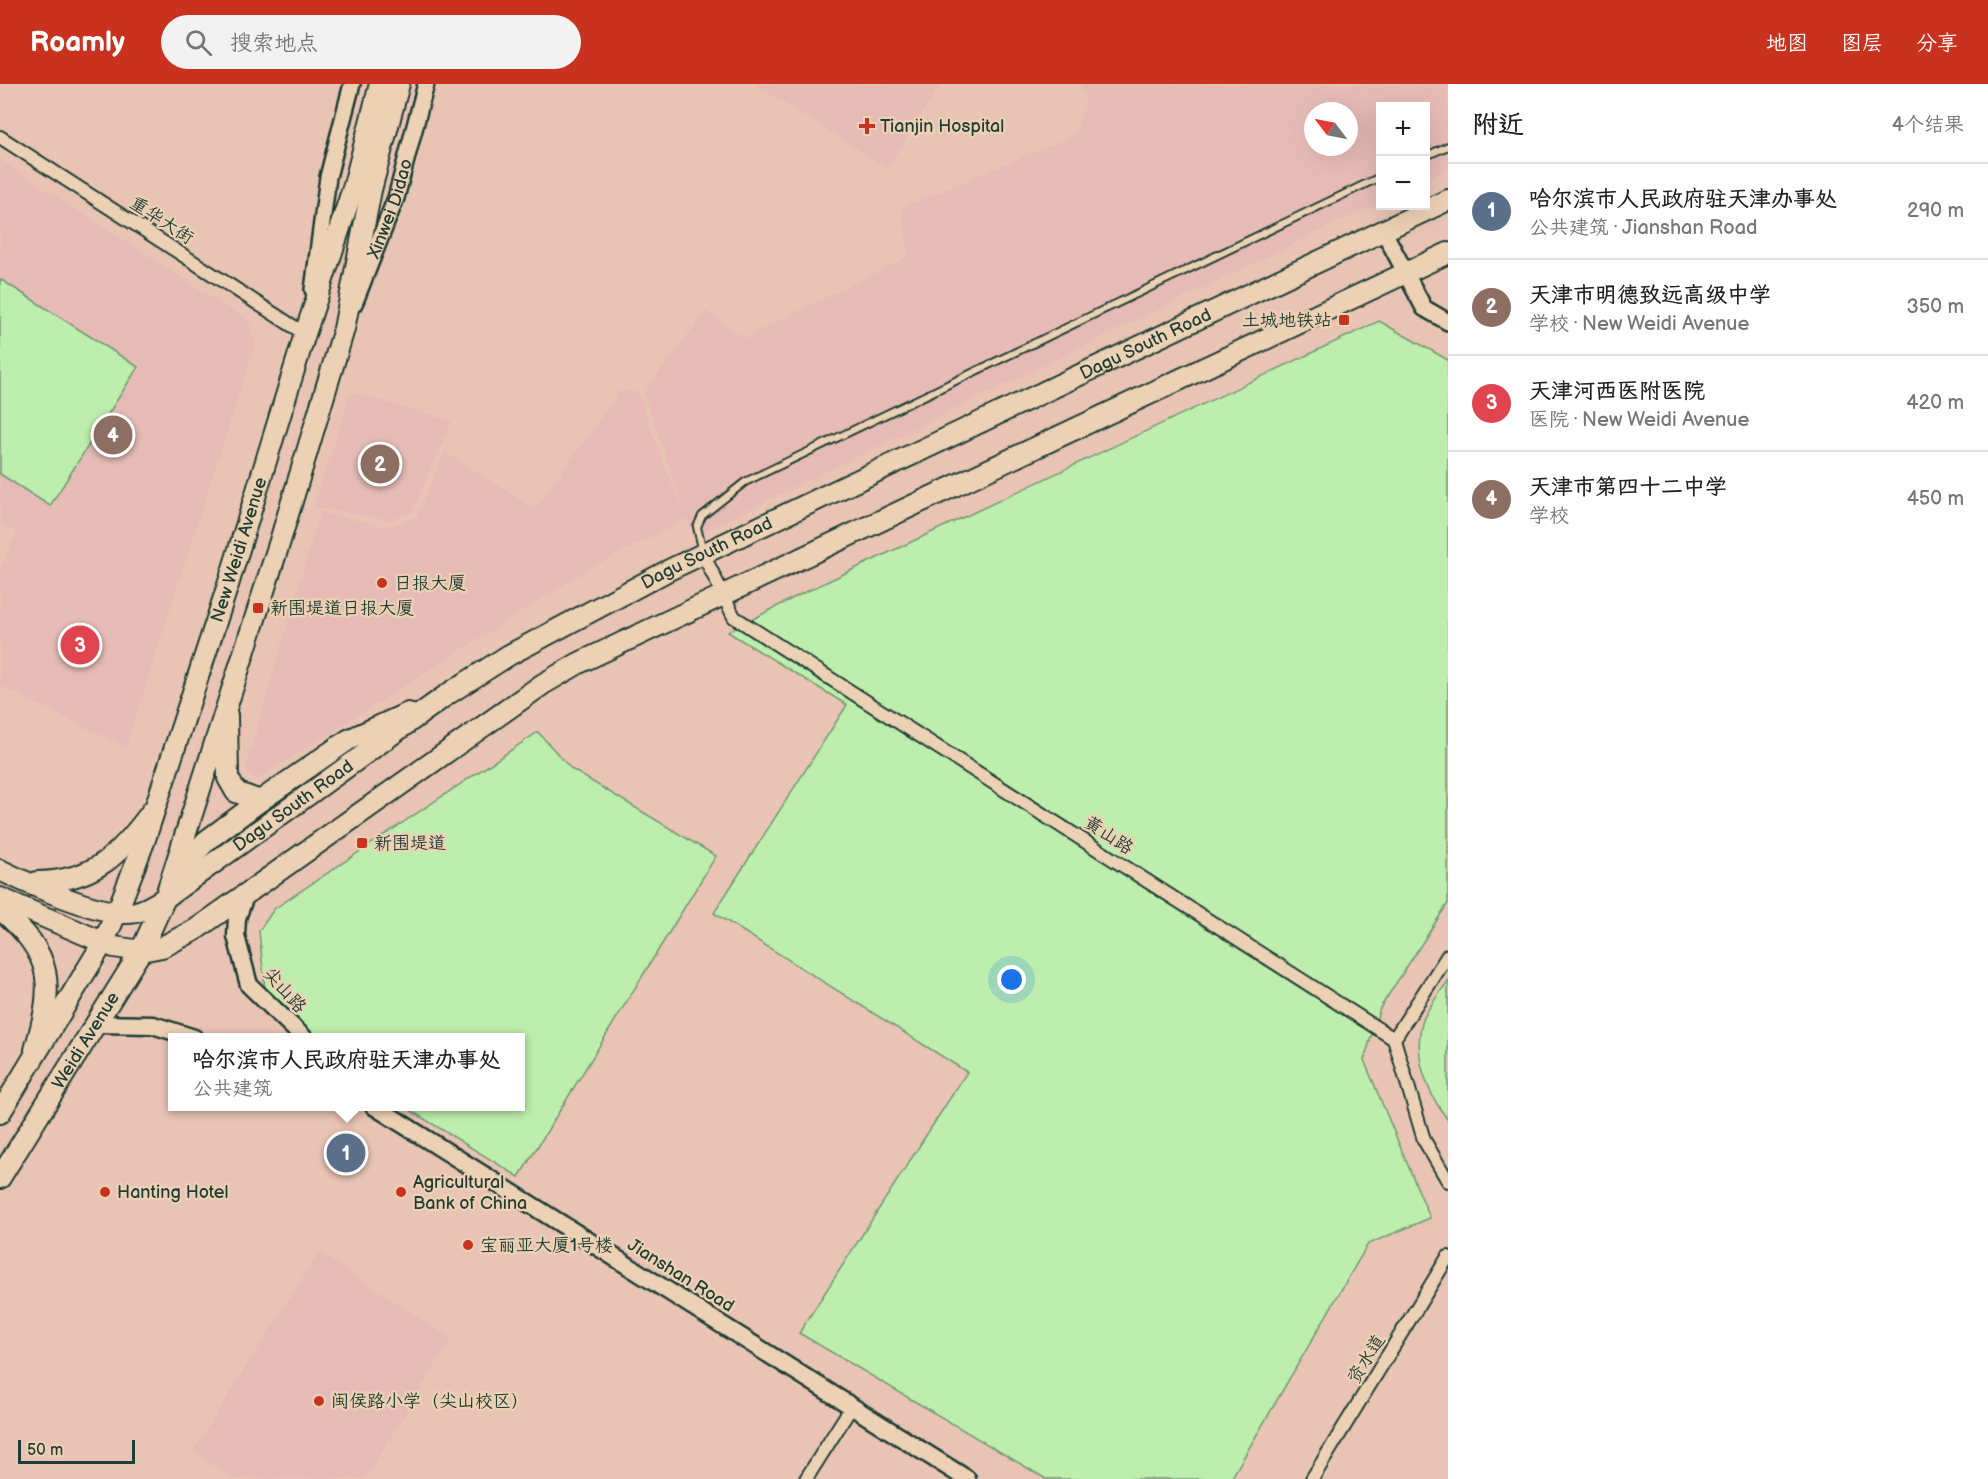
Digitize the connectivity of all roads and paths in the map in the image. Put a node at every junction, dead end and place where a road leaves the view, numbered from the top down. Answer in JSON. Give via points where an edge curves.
{"nodes":[{"id":1,"x":352,"y":84,"type":"edge"},
{"id":2,"x":380,"y":84,"type":"edge"},
{"id":3,"x":399,"y":84,"type":"edge"},
{"id":4,"x":426,"y":84,"type":"edge"},
{"id":5,"x":0,"y":137,"type":"edge"},
{"id":6,"x":1448,"y":146,"type":"edge"},
{"id":7,"x":1430,"y":154,"type":"edge"},
{"id":8,"x":1376,"y":179,"type":"edge"},
{"id":9,"x":363,"y":188,"type":"junction"},
{"id":10,"x":1448,"y":200,"type":"edge"},
{"id":11,"x":1383,"y":230,"type":"junction"},
{"id":12,"x":1448,"y":253,"type":"edge"},
{"id":13,"x":1404,"y":273,"type":"junction"},
{"id":14,"x":1448,"y":322,"type":"edge"},
{"id":15,"x":307,"y":327,"type":"junction"},
{"id":16,"x":344,"y":329,"type":"junction"},
{"id":17,"x":704,"y":554,"type":"junction"},
{"id":18,"x":721,"y":594,"type":"junction"},
{"id":19,"x":448,"y":694,"type":"junction"},
{"id":20,"x":227,"y":706,"type":"junction"},
{"id":21,"x":260,"y":801,"type":"junction"},
{"id":22,"x":155,"y":807,"type":"junction"},
{"id":23,"x":0,"y":870,"type":"edge"},
{"id":24,"x":26,"y":882,"type":"junction"},
{"id":25,"x":244,"y":896,"type":"junction"},
{"id":26,"x":0,"y":898,"type":"edge"},
{"id":27,"x":165,"y":898,"type":"junction"},
{"id":28,"x":0,"y":909,"type":"edge"},
{"id":29,"x":117,"y":912,"type":"junction"},
{"id":30,"x":103,"y":943,"type":"junction"},
{"id":31,"x":141,"y":951,"type":"junction"},
{"id":32,"x":1448,"y":955,"type":"edge"},
{"id":33,"x":95,"y":1024,"type":"junction"},
{"id":34,"x":177,"y":1033,"type":"edge"},
{"id":35,"x":298,"y":1033,"type":"edge"},
{"id":36,"x":1394,"y":1039,"type":"junction"},
{"id":37,"x":31,"y":1063,"type":"junction"},
{"id":38,"x":380,"y":1111,"type":"edge"},
{"id":39,"x":0,"y":1113,"type":"edge"},
{"id":40,"x":0,"y":1178,"type":"edge"},
{"id":41,"x":1448,"y":1181,"type":"edge"},
{"id":42,"x":1448,"y":1257,"type":"edge"},
{"id":43,"x":852,"y":1406,"type":"junction"},
{"id":44,"x":806,"y":1479,"type":"edge"},
{"id":45,"x":967,"y":1479,"type":"edge"},
{"id":46,"x":1312,"y":1479,"type":"edge"}],
"edges":[{"from":1,"to":15,"type":"street","via":[[328,177]]},
{"from":2,"to":9,"type":"main road"},
{"from":3,"to":9,"type":"main road","name":"Xinwei Didao"},
{"from":4,"to":16,"type":"street","name":"Xinwei Didao","via":[[396,198]]},
{"from":5,"to":15,"type":"street","name":"重华大街"},
{"from":6,"to":7,"type":"lane"},
{"from":8,"to":17,"type":"lane","via":[[745,482],[702,516],[697,527]]},
{"from":9,"to":15,"type":"main road","name":"New Weidi Avenue"},
{"from":9,"to":16,"type":"main road","name":"New Weidi Avenue"},
{"from":10,"to":11,"type":"main road","name":"Dagu South Road"},
{"from":11,"to":13,"type":"street"},
{"from":11,"to":17,"type":"main road","name":"Dagu South Road"},
{"from":12,"to":13,"type":"main road"},
{"from":13,"to":14,"type":"street","via":[[1424,308]]},
{"from":13,"to":18,"type":"main road"},
{"from":15,"to":22,"type":"main road","name":"New Weidi Avenue"},
{"from":16,"to":20,"type":"main road","name":"New Weidi Avenue"},
{"from":17,"to":18,"type":"street","name":"黄山路"},
{"from":17,"to":19,"type":"main road","name":"Dagu South Road","via":[[582,615]]},
{"from":18,"to":25,"type":"main road","via":[[543,684]]},
{"from":18,"to":36,"type":"street","name":"黄山路","via":[[734,617]]},
{"from":19,"to":21,"type":"main road","via":[[348,740]]},
{"from":19,"to":27,"type":"main road","name":"Dagu South Road"},
{"from":20,"to":21,"type":"main road","via":[[228,778],[236,792]]},
{"from":20,"to":27,"type":"main road","name":"New Weidi Avenue"},
{"from":21,"to":27,"type":"main road","via":[[206,841]]},
{"from":22,"to":24,"type":"main road","via":[[132,840],[105,863],[65,880]]},
{"from":22,"to":29,"type":"main road","name":"New Weidi Avenue"},
{"from":23,"to":24,"type":"main road","name":"Dagu South Road"},
{"from":24,"to":29,"type":"main road","name":"Dagu South Road"},
{"from":25,"to":31,"type":"main road","via":[[173,942]]},
{"from":25,"to":35,"type":"main road","name":"尖山路","via":[[236,936],[249,985]]},
{"from":26,"to":30,"type":"main road"},
{"from":27,"to":29,"type":"main road","name":"Dagu South Road","via":[[143,910]]},
{"from":27,"to":31,"type":"main road","name":"Weidi Avenue"},
{"from":28,"to":37,"type":"main road","via":[[31,939],[45,968],[48,995]]},
{"from":29,"to":30,"type":"main road","name":"Weidi Avenue"},
{"from":30,"to":31,"type":"main road"},
{"from":30,"to":37,"type":"main road","name":"Weidi Avenue"},
{"from":31,"to":33,"type":"main road","name":"Weidi Avenue"},
{"from":32,"to":36,"type":"street"},
{"from":33,"to":34,"type":"main road","via":[[153,1026]]},
{"from":33,"to":40,"type":"main road","name":"Weidi Avenue"},
{"from":36,"to":41,"type":"street","via":[[1424,1140]]},
{"from":37,"to":39,"type":"main road","name":"Weidi Avenue"},
{"from":38,"to":43,"type":"main road","name":"Jianshan Road"},
{"from":42,"to":46,"type":"street","name":"资水道"},
{"from":43,"to":44,"type":"street"},
{"from":43,"to":45,"type":"main road","name":"Jianshan Road"}]}
